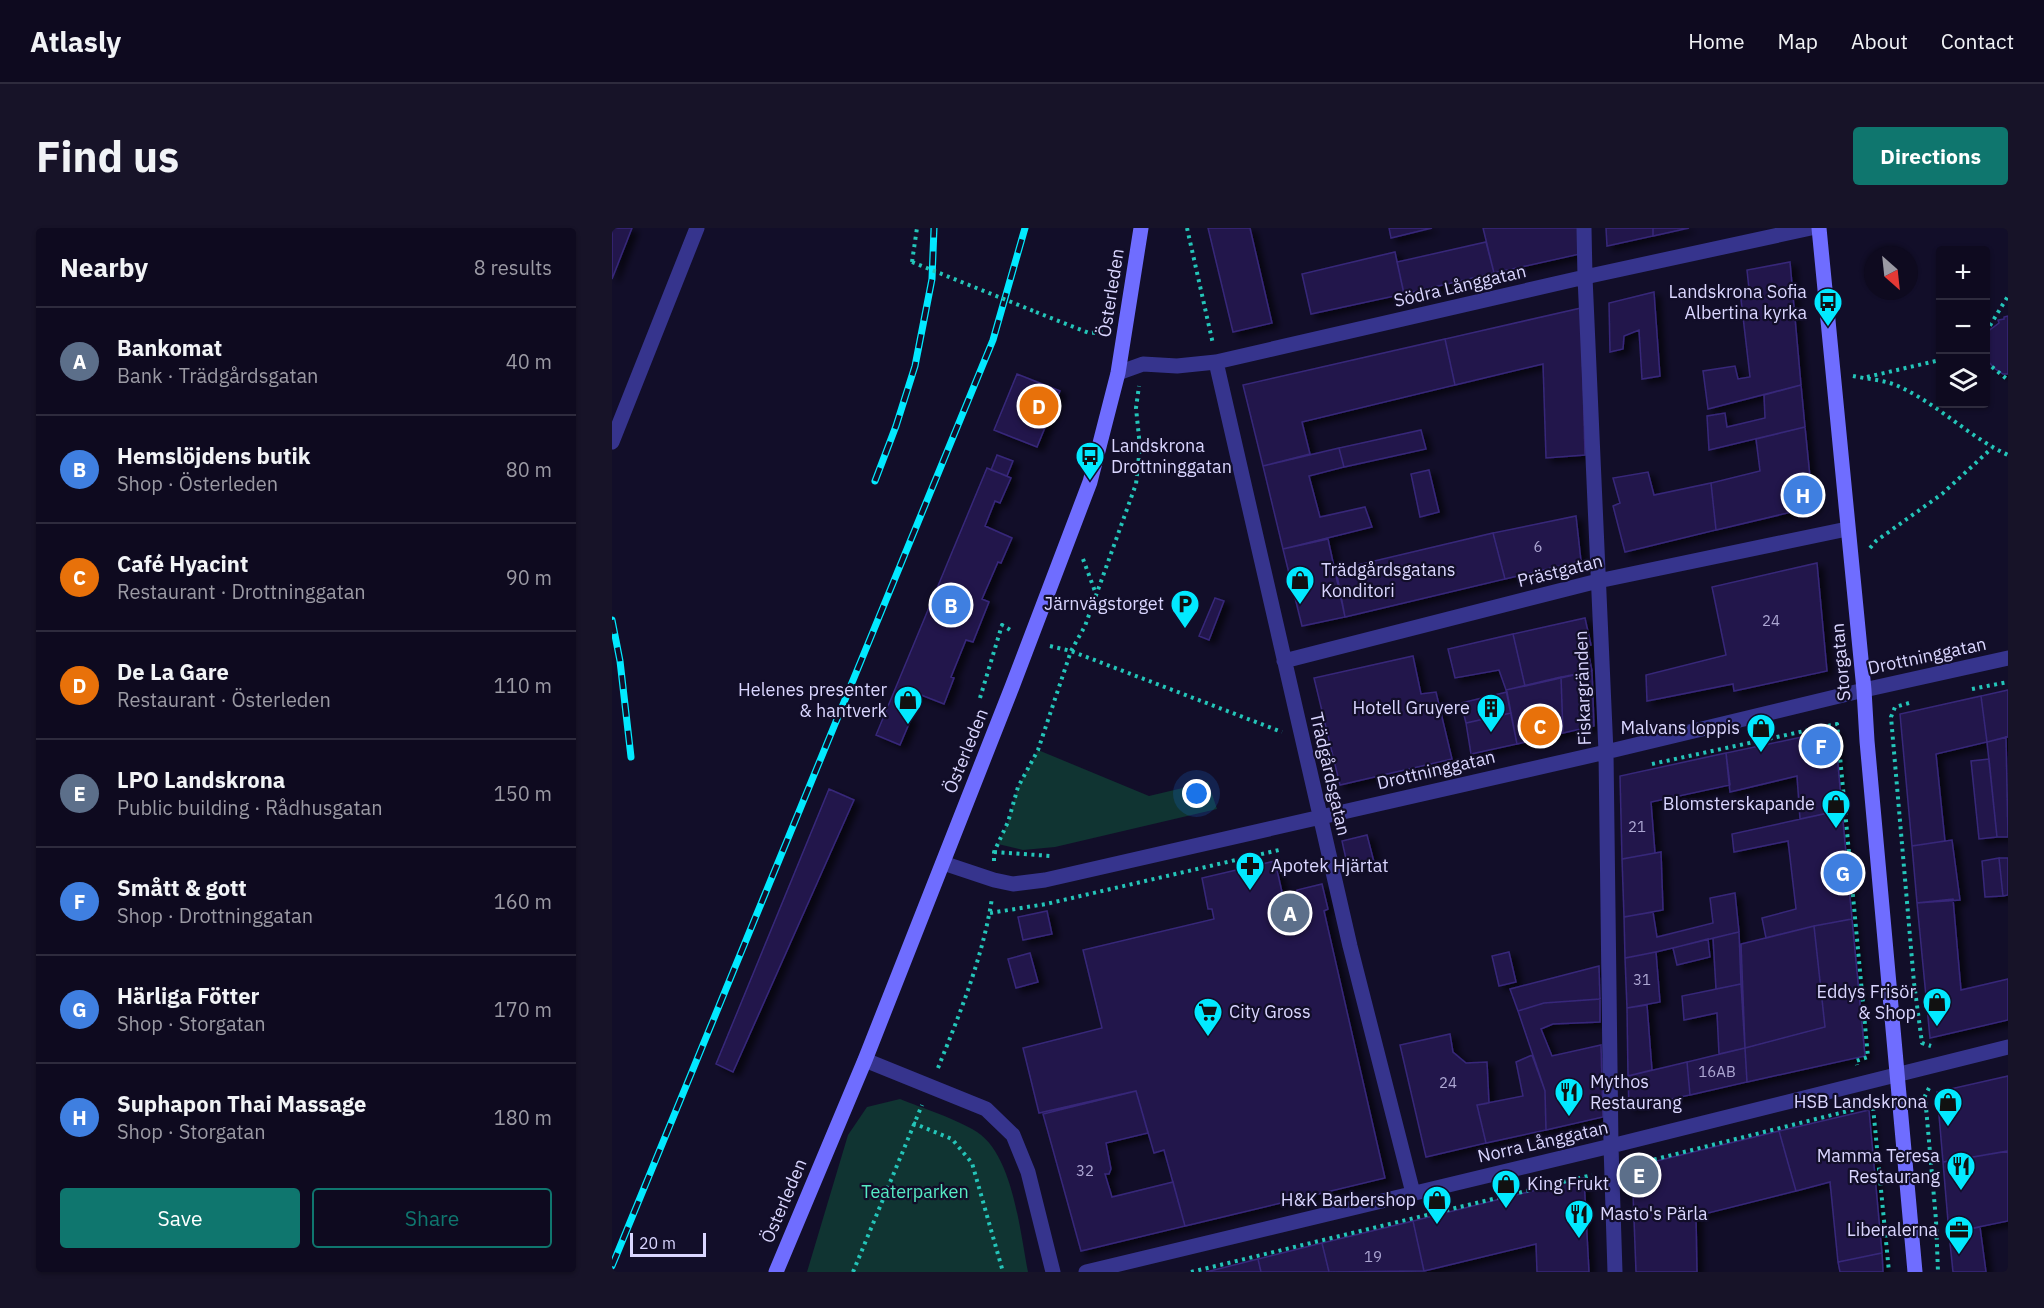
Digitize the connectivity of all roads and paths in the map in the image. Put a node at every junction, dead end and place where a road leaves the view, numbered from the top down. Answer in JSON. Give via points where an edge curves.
{"nodes":[{"id":1,"x":697,"y":228,"type":"edge"},
{"id":2,"x":917,"y":228,"type":"edge"},
{"id":3,"x":1142,"y":228,"type":"edge"},
{"id":4,"x":1186,"y":228,"type":"edge"},
{"id":5,"x":1584,"y":228,"type":"edge"},
{"id":6,"x":1811,"y":228,"type":"edge"},
{"id":7,"x":1819,"y":228,"type":"edge"},
{"id":8,"x":1585,"y":277,"type":"junction"},
{"id":9,"x":2008,"y":296,"type":"edge"},
{"id":10,"x":1990,"y":325,"type":"edge"},
{"id":11,"x":1089,"y":333,"type":"dead end"},
{"id":12,"x":1936,"y":361,"type":"edge"},
{"id":13,"x":1216,"y":362,"type":"junction"},
{"id":14,"x":1143,"y":364,"type":"junction"},
{"id":15,"x":1990,"y":365,"type":"edge"},
{"id":16,"x":1832,"y":371,"type":"junction"},
{"id":17,"x":1118,"y":373,"type":"junction"},
{"id":18,"x":1863,"y":378,"type":"junction"},
{"id":19,"x":2008,"y":380,"type":"edge"},
{"id":20,"x":612,"y":442,"type":"edge"},
{"id":21,"x":1992,"y":448,"type":"junction"},
{"id":22,"x":2008,"y":455,"type":"edge"},
{"id":23,"x":1847,"y":529,"type":"junction"},
{"id":24,"x":1082,"y":556,"type":"dead end"},
{"id":25,"x":1851,"y":569,"type":"junction"},
{"id":26,"x":1598,"y":581,"type":"junction"},
{"id":27,"x":1096,"y":596,"type":"junction"},
{"id":28,"x":1030,"y":641,"type":"junction"},
{"id":29,"x":1071,"y":651,"type":"junction"},
{"id":30,"x":2008,"y":658,"type":"edge"},
{"id":31,"x":1284,"y":661,"type":"junction"},
{"id":32,"x":2008,"y":682,"type":"edge"},
{"id":33,"x":1864,"y":690,"type":"junction"},
{"id":34,"x":1963,"y":691,"type":"dead end"},
{"id":35,"x":980,"y":698,"type":"dead end"},
{"id":36,"x":1919,"y":701,"type":"dead end"},
{"id":37,"x":1302,"y":739,"type":"junction"},
{"id":38,"x":1606,"y":752,"type":"junction"},
{"id":39,"x":1320,"y":817,"type":"junction"},
{"id":40,"x":994,"y":852,"type":"junction"},
{"id":41,"x":1058,"y":856,"type":"dead end"},
{"id":42,"x":943,"y":862,"type":"junction"},
{"id":43,"x":994,"y":880,"type":"junction"},
{"id":44,"x":2008,"y":1047,"type":"edge"},
{"id":45,"x":865,"y":1060,"type":"junction"},
{"id":46,"x":1935,"y":1065,"type":"junction"},
{"id":47,"x":1897,"y":1074,"type":"junction"},
{"id":48,"x":931,"y":1086,"type":"junction"},
{"id":49,"x":1865,"y":1102,"type":"dead end"},
{"id":50,"x":913,"y":1123,"type":"junction"},
{"id":51,"x":1611,"y":1146,"type":"junction"},
{"id":52,"x":1612,"y":1170,"type":"junction"},
{"id":53,"x":1413,"y":1193,"type":"junction"},
{"id":54,"x":776,"y":1272,"type":"edge"},
{"id":55,"x":852,"y":1272,"type":"edge"},
{"id":56,"x":1003,"y":1272,"type":"edge"},
{"id":57,"x":1053,"y":1272,"type":"edge"},
{"id":58,"x":1086,"y":1272,"type":"edge"},
{"id":59,"x":1191,"y":1272,"type":"edge"},
{"id":60,"x":1615,"y":1272,"type":"edge"},
{"id":61,"x":1915,"y":1272,"type":"edge"},
{"id":62,"x":1938,"y":1272,"type":"edge"}],
"edges":[{"from":1,"to":20,"type":"street"},
{"from":2,"to":11,"type":"path","bridge":true,"via":[[912,262]]},
{"from":3,"to":17,"type":"street","name":"Österleden"},
{"from":4,"to":13,"type":"path"},
{"from":5,"to":8,"type":"street","name":"Fiskargränden"},
{"from":6,"to":8,"type":"street","name":"Södra Långgatan"},
{"from":7,"to":16,"type":"street","name":"Storgatan"},
{"from":8,"to":13,"type":"street","name":"Södra Långgatan"},
{"from":8,"to":26,"type":"street","name":"Fiskargränden"},
{"from":9,"to":10,"type":"path"},
{"from":12,"to":18,"type":"path"},
{"from":13,"to":14,"type":"street","name":"Södra Långgatan"},
{"from":13,"to":31,"type":"street","name":"Trädgårdsgatan"},
{"from":14,"to":17,"type":"street","name":"Södra Långgatan"},
{"from":14,"to":27,"type":"path","via":[[1136,408],[1140,447],[1136,484]]},
{"from":15,"to":19,"type":"path"},
{"from":16,"to":18,"type":"path"},
{"from":16,"to":23,"type":"street","name":"Storgatan"},
{"from":17,"to":28,"type":"street","name":"Österleden","via":[[1090,482]]},
{"from":18,"to":21,"type":"path","via":[[1897,386]]},
{"from":21,"to":22,"type":"path"},
{"from":21,"to":25,"type":"path","via":[[1942,494],[1876,541]]},
{"from":23,"to":25,"type":"street","name":"Storgatan"},
{"from":23,"to":26,"type":"street","name":"Prästgatan"},
{"from":24,"to":27,"type":"path"},
{"from":25,"to":33,"type":"street","name":"Storgatan"},
{"from":26,"to":31,"type":"street","name":"Prästgatan"},
{"from":26,"to":38,"type":"street","name":"Fiskargränden"},
{"from":27,"to":29,"type":"path"},
{"from":28,"to":29,"type":"path"},
{"from":28,"to":35,"type":"path","via":[[1002,625]]},
{"from":28,"to":42,"type":"street","name":"Österleden"},
{"from":29,"to":37,"type":"path"},
{"from":29,"to":40,"type":"path","via":[[1038,750],[1018,787]]},
{"from":30,"to":33,"type":"street","name":"Drottninggatan"},
{"from":31,"to":37,"type":"street","name":"Trädgårdsgatan"},
{"from":32,"to":34,"type":"path"},
{"from":33,"to":38,"type":"street","name":"Drottninggatan"},
{"from":33,"to":47,"type":"street","name":"Storgatan"},
{"from":36,"to":46,"type":"path","via":[[1895,707],[1891,717],[1914,983],[1922,1043],[1932,1046]]},
{"from":37,"to":39,"type":"street","name":"Trädgårdsgatan"},
{"from":38,"to":39,"type":"street","name":"Drottninggatan"},
{"from":38,"to":51,"type":"street","name":"Fiskargränden"},
{"from":39,"to":43,"type":"street","name":"Drottninggatan","via":[[1045,880],[1013,884]]},
{"from":39,"to":53,"type":"street","name":"Trädgårdsgatan"},
{"from":40,"to":41,"type":"path"},
{"from":40,"to":43,"type":"path"},
{"from":42,"to":43,"type":"street","name":"Drottninggatan"},
{"from":42,"to":45,"type":"street","name":"Österleden"},
{"from":43,"to":48,"type":"path","via":[[988,924],[967,996]]},
{"from":44,"to":46,"type":"street","name":"Norra Långgatan"},
{"from":45,"to":48,"type":"street"},
{"from":45,"to":54,"type":"street","name":"Österleden"},
{"from":46,"to":47,"type":"street","name":"Norra Långgatan"},
{"from":46,"to":62,"type":"path","via":[[1938,1084],[1928,1089],[1925,1096]]},
{"from":47,"to":51,"type":"street","name":"Norra Långgatan"},
{"from":47,"to":61,"type":"street","name":"Storgatan"},
{"from":48,"to":50,"type":"path"},
{"from":48,"to":57,"type":"street","via":[[986,1109],[1013,1135],[1028,1172]]},
{"from":49,"to":52,"type":"path","via":[[1852,1110]]},
{"from":50,"to":55,"type":"path"},
{"from":50,"to":56,"type":"path","via":[[952,1139],[972,1163]]},
{"from":51,"to":52,"type":"street","name":"Fiskargränden"},
{"from":51,"to":53,"type":"street","name":"Norra Långgatan"},
{"from":52,"to":59,"type":"path"},
{"from":52,"to":60,"type":"street","name":"Fiskargränden"},
{"from":53,"to":58,"type":"street","name":"Norra Långgatan"}]}
